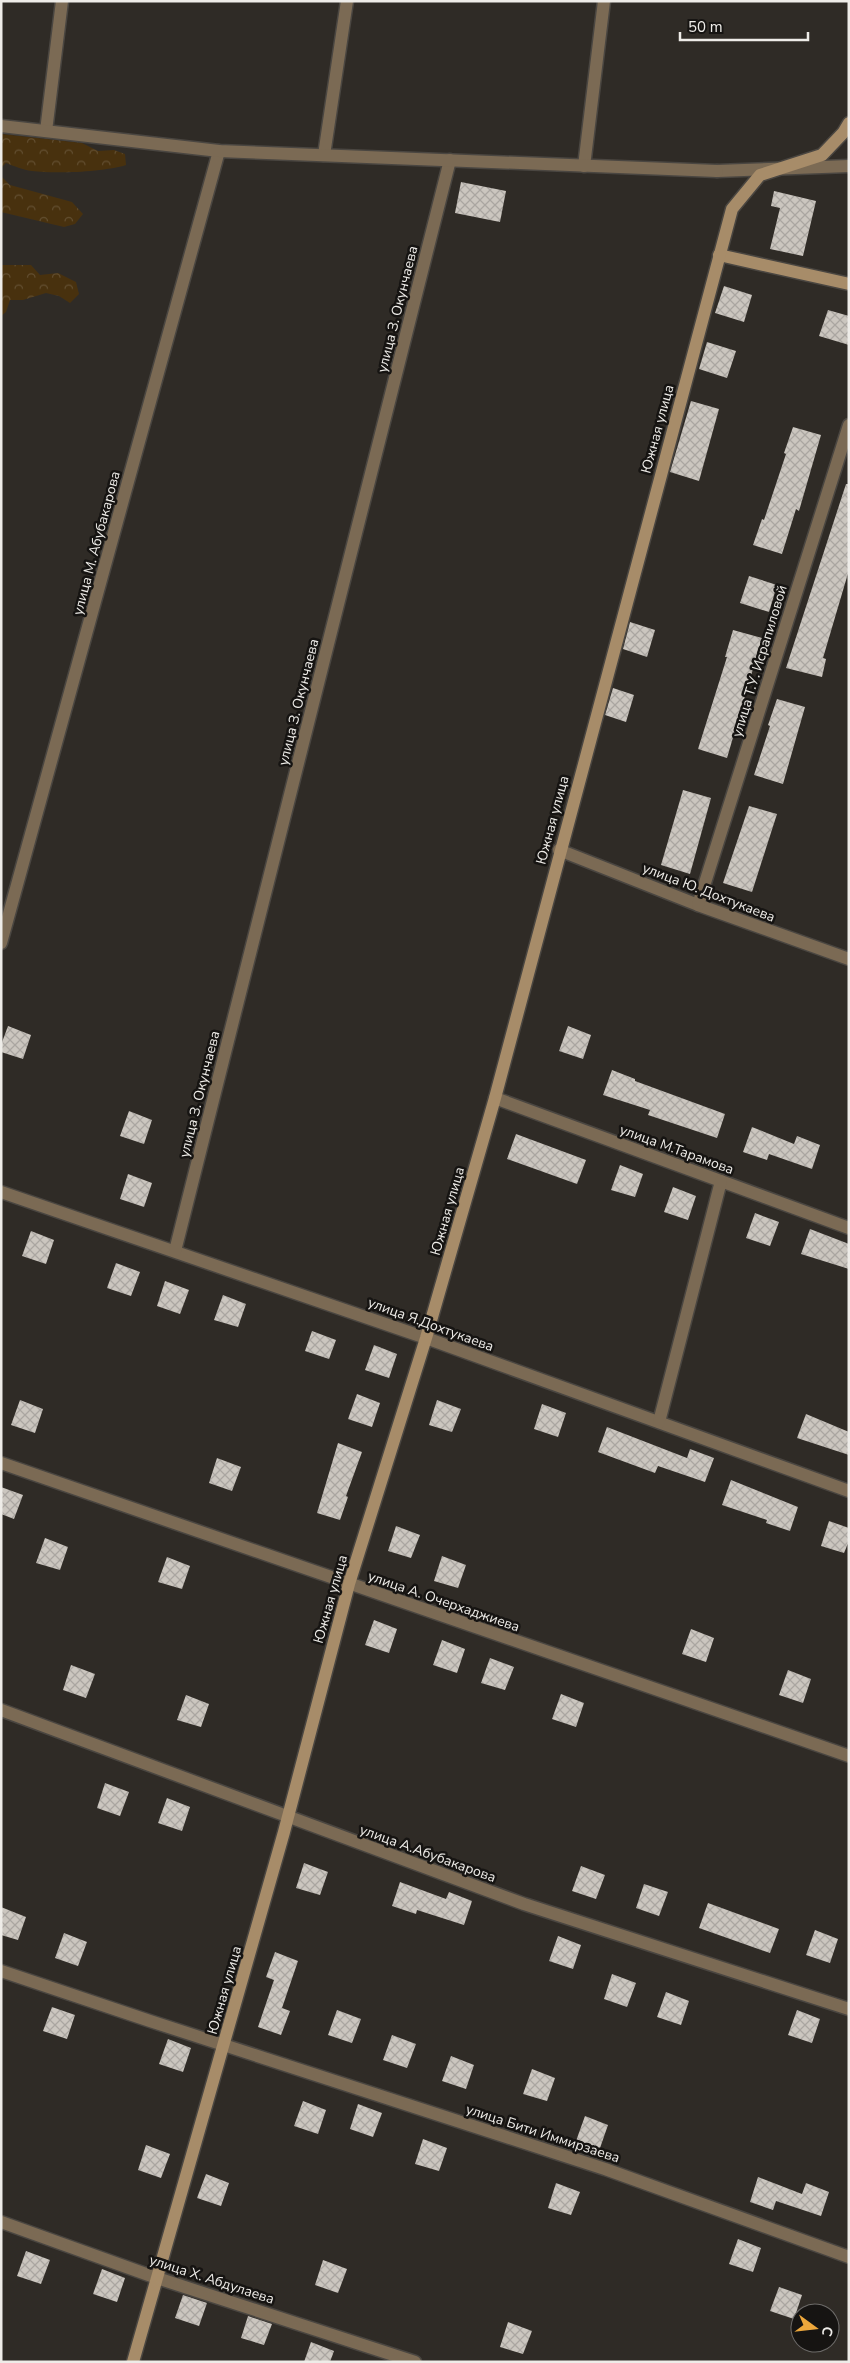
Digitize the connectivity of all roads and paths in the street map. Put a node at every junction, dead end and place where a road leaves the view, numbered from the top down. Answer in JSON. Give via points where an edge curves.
{"nodes":[{"id":1,"x":62,"y":1,"type":"edge"},
{"id":2,"x":347,"y":1,"type":"edge"},
{"id":3,"x":604,"y":1,"type":"edge"},
{"id":4,"x":849,"y":123,"type":"edge"},
{"id":5,"x":1,"y":126,"type":"edge"},
{"id":6,"x":46,"y":131,"type":"junction"},
{"id":7,"x":219,"y":150,"type":"junction"},
{"id":8,"x":324,"y":155,"type":"junction"},
{"id":9,"x":450,"y":160,"type":"junction"},
{"id":10,"x":584,"y":166,"type":"junction"},
{"id":11,"x":849,"y":166,"type":"edge"},
{"id":12,"x":781,"y":168,"type":"junction"},
{"id":13,"x":719,"y":255,"type":"junction"},
{"id":14,"x":849,"y":284,"type":"edge"},
{"id":15,"x":849,"y":425,"type":"edge"},
{"id":16,"x":560,"y":850,"type":"junction"},
{"id":17,"x":698,"y":905,"type":"junction"},
{"id":18,"x":1,"y":943,"type":"edge"},
{"id":19,"x":849,"y":959,"type":"edge"},
{"id":20,"x":495,"y":1098,"type":"junction"},
{"id":21,"x":721,"y":1181,"type":"junction"},
{"id":22,"x":1,"y":1192,"type":"edge"},
{"id":23,"x":849,"y":1228,"type":"edge"},
{"id":24,"x":175,"y":1251,"type":"junction"},
{"id":25,"x":426,"y":1338,"type":"junction"},
{"id":26,"x":659,"y":1422,"type":"junction"},
{"id":27,"x":1,"y":1463,"type":"edge"},
{"id":28,"x":849,"y":1491,"type":"edge"},
{"id":29,"x":349,"y":1584,"type":"junction"},
{"id":30,"x":1,"y":1710,"type":"edge"},
{"id":31,"x":849,"y":1756,"type":"edge"},
{"id":32,"x":288,"y":1818,"type":"junction"},
{"id":33,"x":1,"y":1970,"type":"edge"},
{"id":34,"x":849,"y":2009,"type":"edge"},
{"id":35,"x":224,"y":2044,"type":"junction"},
{"id":36,"x":1,"y":2222,"type":"edge"},
{"id":37,"x":849,"y":2257,"type":"edge"},
{"id":38,"x":157,"y":2278,"type":"junction"},
{"id":39,"x":133,"y":2362,"type":"edge"},
{"id":40,"x":415,"y":2362,"type":"edge"}],
"edges":[{"from":1,"to":6,"type":"street"},
{"from":2,"to":8,"type":"street"},
{"from":3,"to":10,"type":"street"},
{"from":4,"to":12,"type":"main road","name":"Южная улица","via":[[822,155]]},
{"from":5,"to":6,"type":"street"},
{"from":6,"to":7,"type":"street"},
{"from":7,"to":8,"type":"street"},
{"from":7,"to":18,"type":"street","name":"улица М. Абубакарова"},
{"from":8,"to":9,"type":"street"},
{"from":9,"to":10,"type":"street"},
{"from":9,"to":24,"type":"street","name":"улица З. Окунчаева"},
{"from":10,"to":12,"type":"street","via":[[717,172]]},
{"from":11,"to":12,"type":"street"},
{"from":12,"to":13,"type":"main road","name":"Южная улица","via":[[760,176],[732,209]]},
{"from":13,"to":14,"type":"main road"},
{"from":13,"to":16,"type":"main road","name":"Южная улица"},
{"from":15,"to":17,"type":"street","name":"улица Т.У. Исрапиловой"},
{"from":16,"to":17,"type":"street","name":"улица Ю. Дохтукаева"},
{"from":16,"to":20,"type":"main road","name":"Южная улица"},
{"from":17,"to":19,"type":"street","name":"улица Ю. Дохтукаева"},
{"from":20,"to":21,"type":"street","name":"улица М.Тарамова"},
{"from":20,"to":25,"type":"main road","name":"Южная улица"},
{"from":21,"to":23,"type":"street","name":"улица М.Тарамова"},
{"from":21,"to":26,"type":"street"},
{"from":22,"to":24,"type":"street","name":"улица Я.Дохтукаева"},
{"from":24,"to":25,"type":"street","name":"улица Я.Дохтукаева"},
{"from":25,"to":26,"type":"street","name":"улица Я.Дохтукаева"},
{"from":25,"to":29,"type":"main road","name":"Южная улица"},
{"from":26,"to":28,"type":"street","name":"улица Я.Дохтукаева"},
{"from":27,"to":29,"type":"street","name":"улица А. Очерхаджиева"},
{"from":29,"to":31,"type":"street","name":"улица А. Очерхаджиева"},
{"from":29,"to":32,"type":"main road","name":"Южная улица"},
{"from":30,"to":32,"type":"street","name":"улица А.Абубакарова"},
{"from":32,"to":34,"type":"street","name":"улица А.Абубакарова","via":[[524,1904]]},
{"from":32,"to":35,"type":"main road","name":"Южная улица"},
{"from":33,"to":35,"type":"street","name":"улица Бити Иммирзаева"},
{"from":35,"to":37,"type":"street","name":"улица Бити Иммирзаева","via":[[605,2169]]},
{"from":35,"to":38,"type":"main road","name":"Южная улица"},
{"from":36,"to":38,"type":"street","name":"улица Х. Абдулаева"},
{"from":38,"to":39,"type":"main road","name":"Южная улица"},
{"from":38,"to":40,"type":"street","name":"улица Х. Абдулаева"}]}
